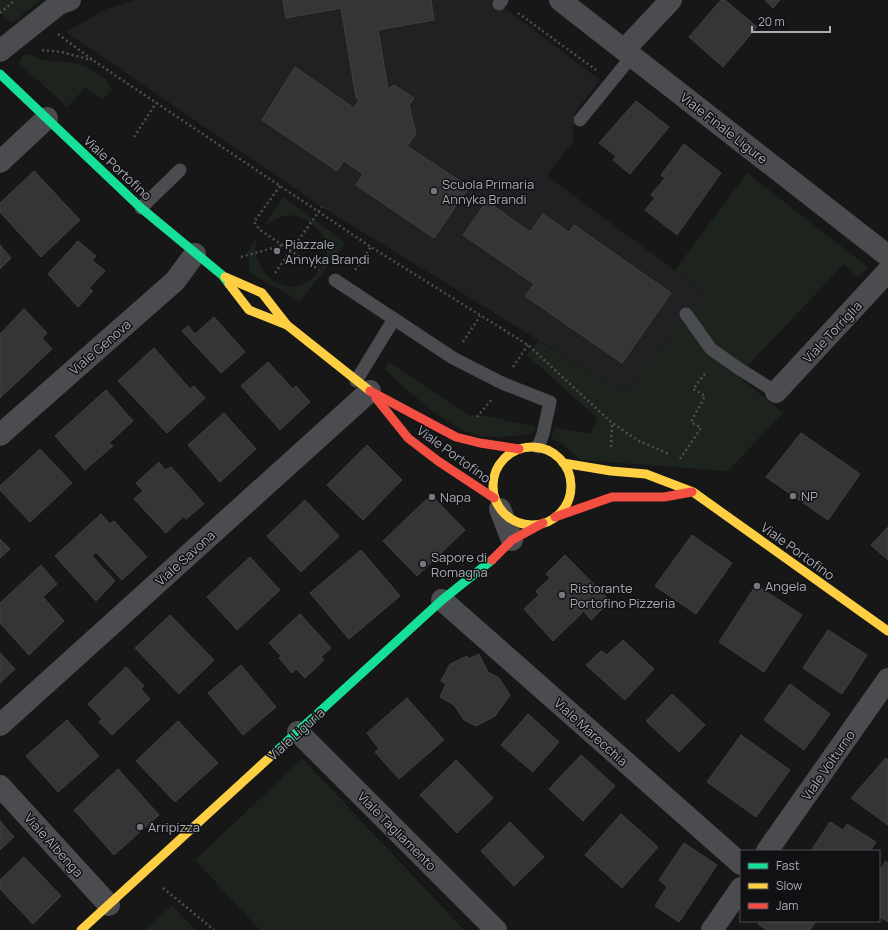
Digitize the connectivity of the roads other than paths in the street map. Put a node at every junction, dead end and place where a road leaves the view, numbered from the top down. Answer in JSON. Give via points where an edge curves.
{"nodes":[{"id":1,"x":70,"y":0,"type":"edge"},
{"id":2,"x":560,"y":0,"type":"edge"},
{"id":3,"x":671,"y":0,"type":"edge"},
{"id":4,"x":0,"y":50,"type":"edge"},
{"id":5,"x":628,"y":53,"type":"junction"},
{"id":6,"x":0,"y":74,"type":"edge"},
{"id":7,"x":47,"y":118,"type":"junction"},
{"id":8,"x":580,"y":120,"type":"dead end"},
{"id":9,"x":0,"y":162,"type":"edge"},
{"id":10,"x":180,"y":170,"type":"dead end"},
{"id":11,"x":141,"y":208,"type":"junction"},
{"id":12,"x":195,"y":254,"type":"junction"},
{"id":13,"x":888,"y":256,"type":"edge"},
{"id":14,"x":888,"y":272,"type":"edge"},
{"id":15,"x":222,"y":275,"type":"junction"},
{"id":16,"x":340,"y":283,"type":"road end"},
{"id":17,"x":686,"y":314,"type":"dead end"},
{"id":18,"x":394,"y":319,"type":"junction"},
{"id":19,"x":288,"y":325,"type":"junction"},
{"id":20,"x":363,"y":386,"type":"junction"},
{"id":21,"x":776,"y":392,"type":"joint"},
{"id":22,"x":0,"y":435,"type":"edge"},
{"id":23,"x":538,"y":447,"type":"junction"},
{"id":24,"x":519,"y":448,"type":"junction"},
{"id":25,"x":564,"y":463,"type":"junction"},
{"id":26,"x":646,"y":474,"type":"junction"},
{"id":27,"x":693,"y":492,"type":"junction"},
{"id":28,"x":641,"y":502,"type":"junction"},
{"id":29,"x":497,"y":504,"type":"junction"},
{"id":30,"x":555,"y":517,"type":"junction"},
{"id":31,"x":543,"y":523,"type":"junction"},
{"id":32,"x":512,"y":540,"type":"junction"},
{"id":33,"x":442,"y":600,"type":"junction"},
{"id":34,"x":888,"y":631,"type":"edge"},
{"id":35,"x":888,"y":679,"type":"edge"},
{"id":36,"x":0,"y":725,"type":"edge"},
{"id":37,"x":298,"y":732,"type":"junction"},
{"id":38,"x":0,"y":786,"type":"edge"},
{"id":39,"x":768,"y":850,"type":"edge"},
{"id":40,"x":740,"y":863,"type":"edge"},
{"id":41,"x":740,"y":889,"type":"edge"},
{"id":42,"x":109,"y":905,"type":"junction"},
{"id":43,"x":81,"y":930,"type":"edge"},
{"id":44,"x":496,"y":930,"type":"edge"},
{"id":45,"x":712,"y":930,"type":"edge"}],
"edges":[{"from":1,"to":4,"type":"street","via":[[59,4]]},
{"from":2,"to":5,"type":"street","name":"Viale Finale Ligure"},
{"from":3,"to":5,"type":"street"},
{"from":5,"to":8,"type":"lane"},
{"from":5,"to":13,"type":"street","name":"Viale Finale Ligure"},
{"from":6,"to":7,"type":"street","name":"Viale Portofino"},
{"from":7,"to":9,"type":"street"},
{"from":7,"to":11,"type":"street","name":"Viale Portofino"},
{"from":10,"to":11,"type":"lane"},
{"from":11,"to":12,"type":"street","name":"Viale Portofino"},
{"from":12,"to":15,"type":"street","name":"Viale Portofino"},
{"from":12,"to":22,"type":"street","name":"Viale Genova","via":[[175,281]]},
{"from":14,"to":21,"type":"street","name":"Viale Torriglia"},
{"from":15,"to":19,"type":"street","name":"Viale Portofino","via":[[262,293]]},
{"from":15,"to":19,"type":"street","name":"Viale Portofino","via":[[249,310]]},
{"from":16,"to":18,"type":"lane"},
{"from":17,"to":21,"type":"lane","via":[[711,349]]},
{"from":18,"to":20,"type":"lane"},
{"from":18,"to":23,"type":"lane","via":[[453,358],[502,384],[550,402]]},
{"from":19,"to":20,"type":"street","name":"Viale Portofino"},
{"from":20,"to":24,"type":"street","name":"Viale Portofino","via":[[456,437]]},
{"from":20,"to":29,"type":"street","name":"Viale Portofino","via":[[408,438]]},
{"from":20,"to":36,"type":"street","name":"Viale Savona"},
{"from":23,"to":24,"type":"street"},
{"from":23,"to":25,"type":"street","via":[[555,454]]},
{"from":24,"to":29,"type":"street","via":[[508,454],[494,474],[492,486]]},
{"from":25,"to":26,"type":"street","name":"Viale Portofino"},
{"from":25,"to":30,"type":"street","via":[[571,486],[566,504]]},
{"from":26,"to":27,"type":"street","name":"Viale Portofino"},
{"from":26,"to":28,"type":"lane"},
{"from":27,"to":28,"type":"street"},
{"from":27,"to":34,"type":"street","name":"Viale Portofino"},
{"from":28,"to":30,"type":"street","via":[[612,497]]},
{"from":29,"to":31,"type":"street","via":[[508,518],[519,524],[531,526]]},
{"from":29,"to":32,"type":"street"},
{"from":30,"to":31,"type":"street"},
{"from":31,"to":32,"type":"street","name":"Viale Liguria"},
{"from":32,"to":33,"type":"street","name":"Viale Liguria","via":[[496,557]]},
{"from":33,"to":37,"type":"street","name":"Viale Liguria"},
{"from":33,"to":40,"type":"street","name":"Viale Marecchia"},
{"from":35,"to":39,"type":"street","name":"Viale Volturno"},
{"from":37,"to":42,"type":"street","name":"Viale Liguria"},
{"from":37,"to":44,"type":"street","name":"Viale Tagliamento"},
{"from":38,"to":42,"type":"street","name":"Viale Albenga"},
{"from":41,"to":45,"type":"street"},
{"from":42,"to":43,"type":"street","name":"Viale Liguria"}]}
